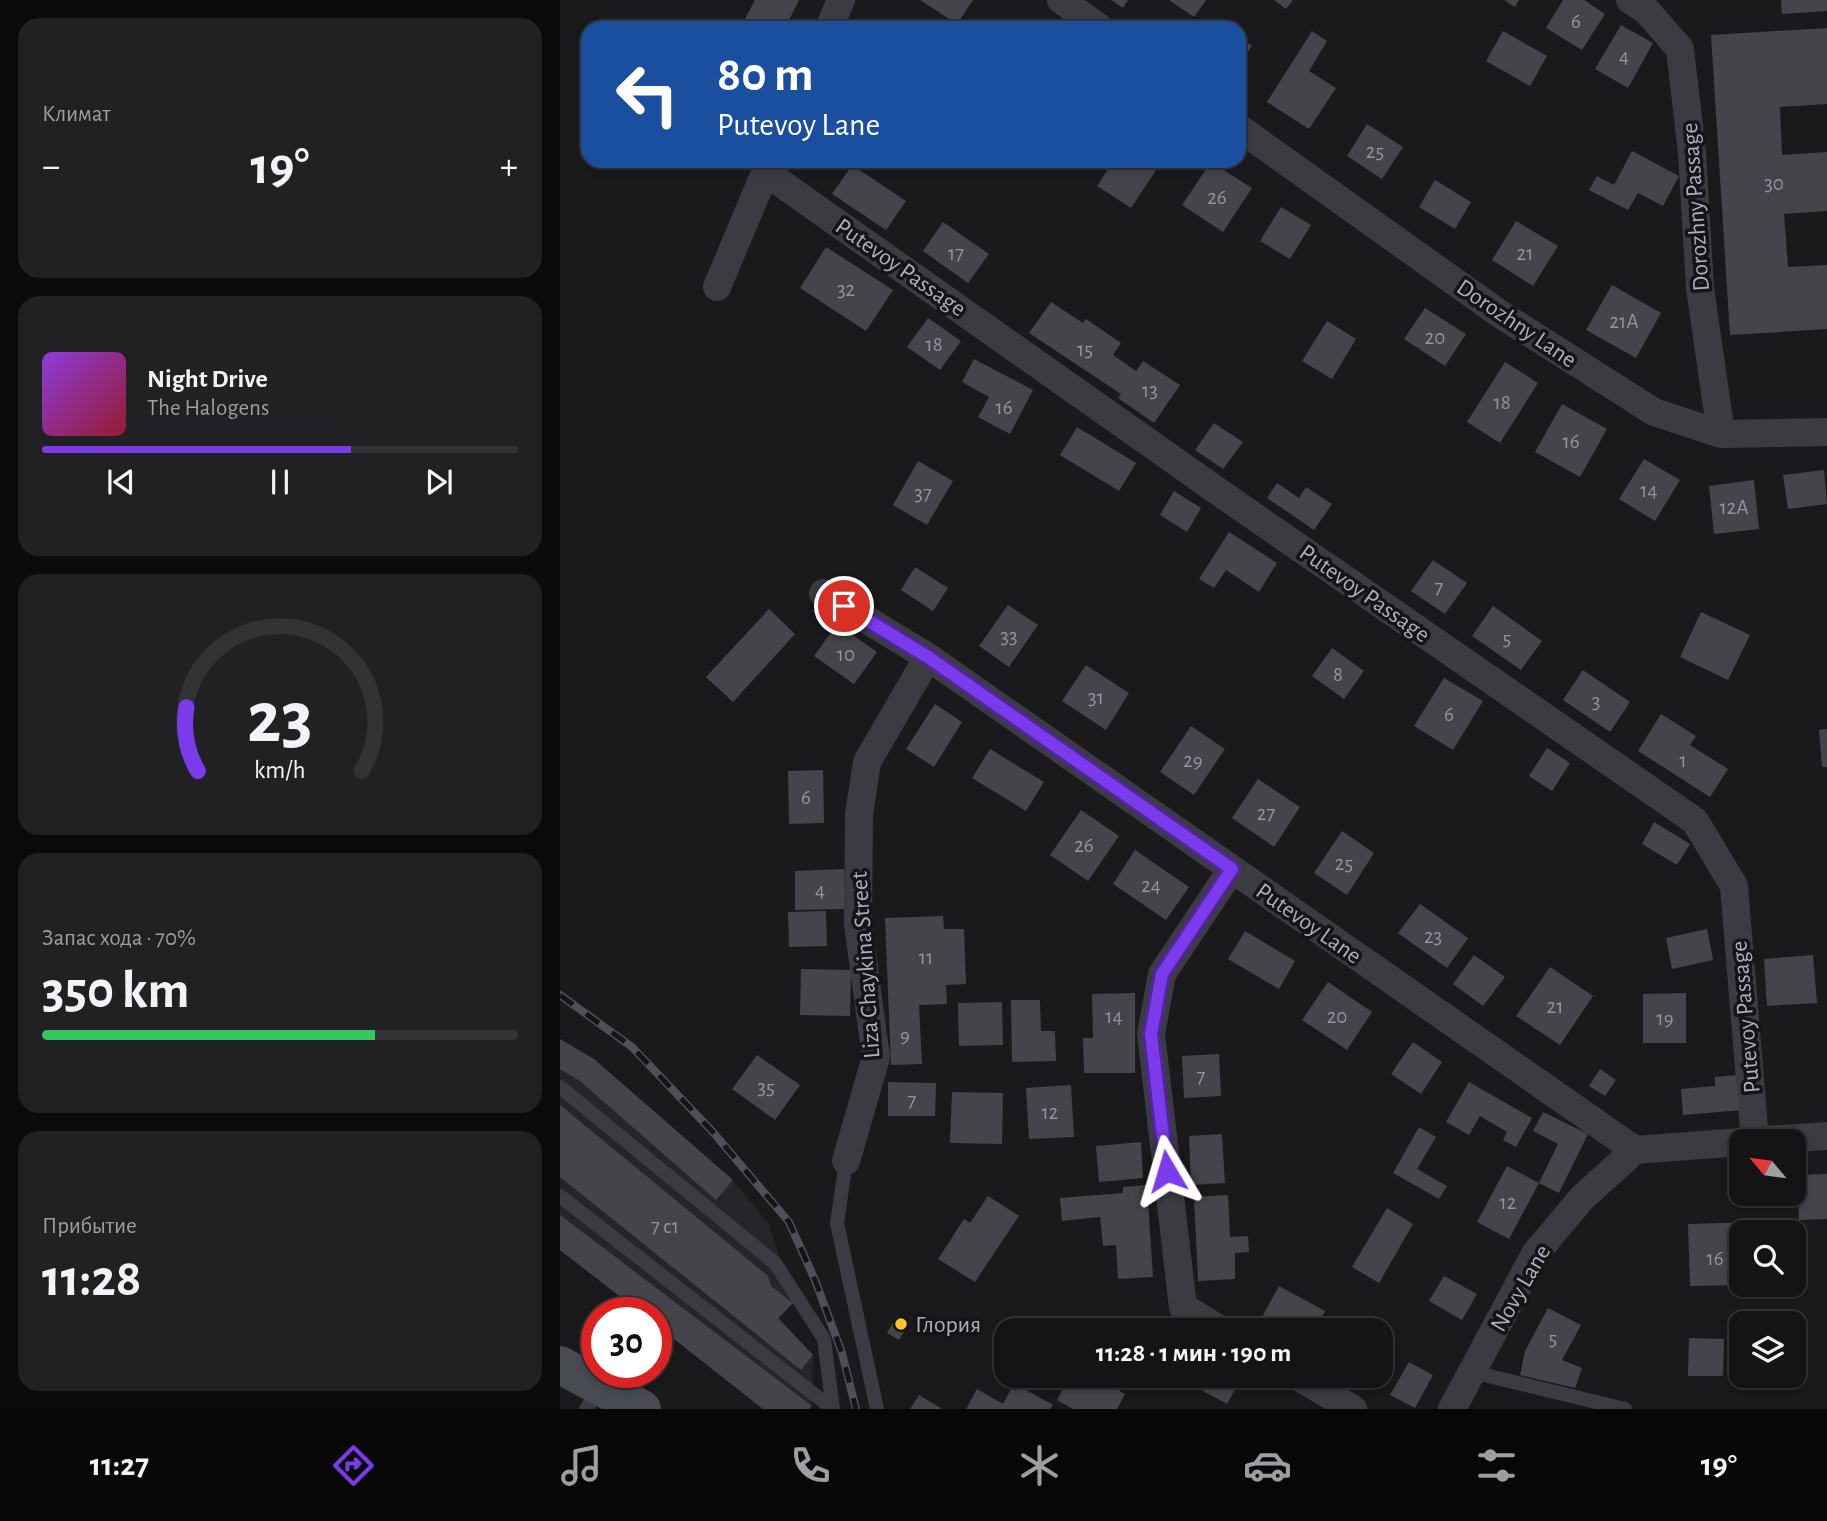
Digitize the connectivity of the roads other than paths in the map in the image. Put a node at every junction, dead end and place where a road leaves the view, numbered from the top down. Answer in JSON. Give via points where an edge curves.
{"nodes":[{"id":1,"x":841,"y":0,"type":"edge"},
{"id":2,"x":1061,"y":0,"type":"edge"},
{"id":3,"x":1630,"y":0,"type":"edge"},
{"id":4,"x":832,"y":21,"type":"edge"},
{"id":5,"x":1090,"y":21,"type":"edge"},
{"id":6,"x":1246,"y":133,"type":"edge"},
{"id":7,"x":767,"y":168,"type":"edge"},
{"id":8,"x":771,"y":168,"type":"edge"},
{"id":9,"x":717,"y":287,"type":"dead end"},
{"id":10,"x":1827,"y":432,"type":"edge"},
{"id":11,"x":1721,"y":434,"type":"junction"},
{"id":12,"x":824,"y":593,"type":"dead end"},
{"id":13,"x":928,"y":657,"type":"junction"},
{"id":14,"x":1232,"y":869,"type":"junction"},
{"id":15,"x":560,"y":1087,"type":"edge"},
{"id":16,"x":1754,"y":1129,"type":"edge"},
{"id":17,"x":1827,"y":1136,"type":"edge"},
{"id":18,"x":1806,"y":1137,"type":"edge"},
{"id":19,"x":1729,"y":1143,"type":"edge"},
{"id":20,"x":1635,"y":1150,"type":"junction"},
{"id":21,"x":846,"y":1161,"type":"joint"},
{"id":22,"x":560,"y":1196,"type":"edge"},
{"id":23,"x":1202,"y":1318,"type":"edge"},
{"id":24,"x":560,"y":1365,"type":"edge"},
{"id":25,"x":1472,"y":1372,"type":"junction"},
{"id":26,"x":1317,"y":1388,"type":"edge"},
{"id":27,"x":593,"y":1397,"type":"edge"},
{"id":28,"x":642,"y":1409,"type":"edge"},
{"id":29,"x":833,"y":1409,"type":"edge"},
{"id":30,"x":877,"y":1409,"type":"edge"},
{"id":31,"x":1353,"y":1409,"type":"edge"},
{"id":32,"x":1452,"y":1409,"type":"edge"},
{"id":33,"x":1625,"y":1409,"type":"edge"}],
"edges":[{"from":1,"to":4,"type":"street"},
{"from":2,"to":5,"type":"street"},
{"from":3,"to":11,"type":"street","name":"Dorozhny Passage","via":[[1647,11],[1680,49],[1700,288]]},
{"from":6,"to":11,"type":"street","name":"Dorozhny Lane","via":[[1511,321],[1654,412]]},
{"from":7,"to":9,"type":"street"},
{"from":8,"to":16,"type":"street","name":"Putevoy Passage","via":[[1226,497],[1695,821],[1734,886]]},
{"from":10,"to":11,"type":"street","name":"Dorozhny Lane"},
{"from":12,"to":13,"type":"street","name":"Putevoy Lane"},
{"from":13,"to":14,"type":"street","name":"Putevoy Lane"},
{"from":13,"to":21,"type":"street","name":"Liza Chaykina Street","via":[[867,762],[859,814],[858,924],[876,1057]]},
{"from":14,"to":20,"type":"street","name":"Putevoy Lane"},
{"from":14,"to":23,"type":"street","via":[[1162,974],[1151,1034],[1183,1307]]},
{"from":15,"to":29,"type":"lane","via":[[775,1263],[824,1339]]},
{"from":17,"to":18,"type":"street"},
{"from":19,"to":20,"type":"street"},
{"from":20,"to":25,"type":"street","name":"Novy Lane","via":[[1582,1198],[1535,1254]]},
{"from":21,"to":30,"type":"lane","via":[[837,1223]]},
{"from":22,"to":29,"type":"lane"},
{"from":24,"to":27,"type":"main road"},
{"from":25,"to":32,"type":"street","name":"Novy Lane"},
{"from":25,"to":33,"type":"lane"},
{"from":26,"to":31,"type":"street"},
{"from":27,"to":28,"type":"main road"}]}
